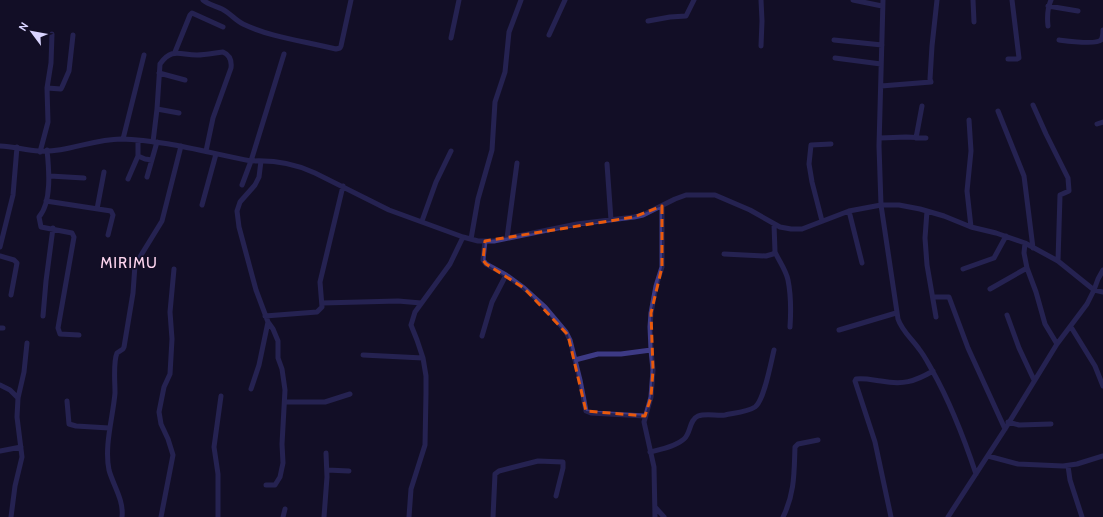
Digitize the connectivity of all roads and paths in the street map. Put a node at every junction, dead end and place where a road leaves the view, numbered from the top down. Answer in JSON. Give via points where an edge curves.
{"nodes":[{"id":1,"x":203,"y":0,"type":"edge"},
{"id":2,"x":351,"y":0,"type":"edge"},
{"id":3,"x":459,"y":0,"type":"edge"},
{"id":4,"x":521,"y":0,"type":"edge"},
{"id":5,"x":565,"y":0,"type":"edge"},
{"id":6,"x":694,"y":0,"type":"edge"},
{"id":7,"x":761,"y":0,"type":"edge"},
{"id":8,"x":853,"y":0,"type":"edge"},
{"id":9,"x":937,"y":0,"type":"edge"},
{"id":10,"x":973,"y":0,"type":"edge"},
{"id":11,"x":1012,"y":0,"type":"edge"},
{"id":12,"x":1052,"y":0,"type":"edge"},
{"id":13,"x":882,"y":3,"type":"edge"},
{"id":14,"x":1048,"y":6,"type":"junction"},
{"id":15,"x":1078,"y":11,"type":"dead end"},
{"id":16,"x":648,"y":21,"type":"dead end"},
{"id":17,"x":974,"y":22,"type":"dead end"},
{"id":18,"x":1048,"y":26,"type":"dead end"},
{"id":19,"x":223,"y":27,"type":"dead end"},
{"id":20,"x":1103,"y":30,"type":"edge"},
{"id":21,"x":52,"y":34,"type":"dead end"},
{"id":22,"x":73,"y":35,"type":"dead end"},
{"id":23,"x":549,"y":35,"type":"dead end"},
{"id":24,"x":451,"y":38,"type":"dead end"},
{"id":25,"x":834,"y":40,"type":"dead end"},
{"id":26,"x":1059,"y":40,"type":"dead end"},
{"id":27,"x":882,"y":45,"type":"junction"},
{"id":28,"x":761,"y":46,"type":"dead end"},
{"id":29,"x":175,"y":52,"type":"junction"},
{"id":30,"x":284,"y":54,"type":"dead end"},
{"id":31,"x":144,"y":55,"type":"dead end"},
{"id":32,"x":835,"y":58,"type":"dead end"},
{"id":33,"x":1008,"y":59,"type":"dead end"},
{"id":34,"x":881,"y":64,"type":"junction"},
{"id":35,"x":159,"y":73,"type":"junction"},
{"id":36,"x":184,"y":80,"type":"dead end"},
{"id":37,"x":882,"y":86,"type":"junction"},
{"id":38,"x":47,"y":88,"type":"junction"},
{"id":39,"x":1033,"y":105,"type":"dead end"},
{"id":40,"x":922,"y":106,"type":"dead end"},
{"id":41,"x":157,"y":109,"type":"junction"},
{"id":42,"x":998,"y":111,"type":"dead end"},
{"id":43,"x":178,"y":114,"type":"dead end"},
{"id":44,"x":969,"y":120,"type":"dead end"},
{"id":45,"x":1103,"y":122,"type":"edge"},
{"id":46,"x":1097,"y":124,"type":"dead end"},
{"id":47,"x":880,"y":138,"type":"junction"},
{"id":48,"x":916,"y":138,"type":"junction"},
{"id":49,"x":926,"y":138,"type":"dead end"},
{"id":50,"x":123,"y":139,"type":"junction"},
{"id":51,"x":138,"y":140,"type":"junction"},
{"id":52,"x":155,"y":142,"type":"junction"},
{"id":53,"x":831,"y":144,"type":"dead end"},
{"id":54,"x":0,"y":146,"type":"edge"},
{"id":55,"x":181,"y":146,"type":"junction"},
{"id":56,"x":17,"y":147,"type":"junction"},
{"id":57,"x":47,"y":150,"type":"junction"},
{"id":58,"x":206,"y":151,"type":"junction"},
{"id":59,"x":451,"y":151,"type":"dead end"},
{"id":60,"x":40,"y":152,"type":"junction"},
{"id":61,"x":216,"y":154,"type":"junction"},
{"id":62,"x":138,"y":156,"type":"junction"},
{"id":63,"x":152,"y":160,"type":"junction"},
{"id":64,"x":261,"y":161,"type":"junction"},
{"id":65,"x":251,"y":162,"type":"junction"},
{"id":66,"x":517,"y":163,"type":"dead end"},
{"id":67,"x":607,"y":164,"type":"dead end"},
{"id":68,"x":104,"y":172,"type":"dead end"},
{"id":69,"x":50,"y":176,"type":"junction"},
{"id":70,"x":147,"y":177,"type":"dead end"},
{"id":71,"x":84,"y":178,"type":"dead end"},
{"id":72,"x":128,"y":179,"type":"dead end"},
{"id":73,"x":242,"y":185,"type":"dead end"},
{"id":74,"x":342,"y":186,"type":"junction"},
{"id":75,"x":46,"y":201,"type":"junction"},
{"id":76,"x":202,"y":205,"type":"dead end"},
{"id":77,"x":880,"y":205,"type":"junction"},
{"id":78,"x":662,"y":206,"type":"junction"},
{"id":79,"x":97,"y":209,"type":"junction"},
{"id":80,"x":848,"y":211,"type":"junction"},
{"id":81,"x":927,"y":211,"type":"junction"},
{"id":82,"x":611,"y":220,"type":"junction"},
{"id":83,"x":422,"y":221,"type":"junction"},
{"id":84,"x":822,"y":221,"type":"junction"},
{"id":85,"x":774,"y":224,"type":"junction"},
{"id":86,"x":971,"y":226,"type":"junction"},
{"id":87,"x":53,"y":228,"type":"junction"},
{"id":88,"x":108,"y":235,"type":"dead end"},
{"id":89,"x":1006,"y":236,"type":"junction"},
{"id":90,"x":463,"y":237,"type":"junction"},
{"id":91,"x":507,"y":238,"type":"junction"},
{"id":92,"x":471,"y":239,"type":"junction"},
{"id":93,"x":485,"y":241,"type":"junction"},
{"id":94,"x":1025,"y":243,"type":"junction"},
{"id":95,"x":0,"y":247,"type":"edge"},
{"id":96,"x":1034,"y":248,"type":"junction"},
{"id":97,"x":774,"y":252,"type":"junction"},
{"id":98,"x":724,"y":254,"type":"dead end"},
{"id":99,"x":0,"y":256,"type":"edge"},
{"id":100,"x":1058,"y":261,"type":"junction"},
{"id":101,"x":862,"y":263,"type":"dead end"},
{"id":102,"x":1027,"y":268,"type":"junction"},
{"id":103,"x":174,"y":269,"type":"dead end"},
{"id":104,"x":963,"y":269,"type":"dead end"},
{"id":105,"x":1103,"y":270,"type":"edge"},
{"id":106,"x":506,"y":275,"type":"junction"},
{"id":107,"x":990,"y":289,"type":"dead end"},
{"id":108,"x":1094,"y":290,"type":"junction"},
{"id":109,"x":1103,"y":292,"type":"edge"},
{"id":110,"x":11,"y":295,"type":"dead end"},
{"id":111,"x":933,"y":297,"type":"junction"},
{"id":112,"x":322,"y":303,"type":"junction"},
{"id":113,"x":422,"y":303,"type":"junction"},
{"id":114,"x":896,"y":313,"type":"junction"},
{"id":115,"x":1007,"y":315,"type":"dead end"},
{"id":116,"x":43,"y":316,"type":"dead end"},
{"id":117,"x":265,"y":316,"type":"junction"},
{"id":118,"x":936,"y":317,"type":"dead end"},
{"id":119,"x":268,"y":322,"type":"junction"},
{"id":120,"x":790,"y":327,"type":"dead end"},
{"id":121,"x":1070,"y":327,"type":"junction"},
{"id":122,"x":840,"y":330,"type":"dead end"},
{"id":123,"x":79,"y":335,"type":"dead end"},
{"id":124,"x":482,"y":336,"type":"dead end"},
{"id":125,"x":27,"y":343,"type":"dead end"},
{"id":126,"x":1057,"y":344,"type":"junction"},
{"id":127,"x":651,"y":350,"type":"junction"},
{"id":128,"x":774,"y":350,"type":"dead end"},
{"id":129,"x":363,"y":355,"type":"dead end"},
{"id":130,"x":423,"y":358,"type":"junction"},
{"id":131,"x":575,"y":360,"type":"junction"},
{"id":132,"x":933,"y":371,"type":"junction"},
{"id":133,"x":1034,"y":380,"type":"junction"},
{"id":134,"x":0,"y":385,"type":"edge"},
{"id":135,"x":1103,"y":386,"type":"edge"},
{"id":136,"x":251,"y":389,"type":"dead end"},
{"id":137,"x":350,"y":394,"type":"dead end"},
{"id":138,"x":221,"y":396,"type":"dead end"},
{"id":139,"x":18,"y":398,"type":"junction"},
{"id":140,"x":68,"y":400,"type":"dead end"},
{"id":141,"x":284,"y":402,"type":"junction"},
{"id":142,"x":645,"y":416,"type":"junction"},
{"id":143,"x":1008,"y":422,"type":"junction"},
{"id":144,"x":1051,"y":424,"type":"dead end"},
{"id":145,"x":109,"y":428,"type":"junction"},
{"id":146,"x":1005,"y":429,"type":"junction"},
{"id":147,"x":818,"y":440,"type":"dead end"},
{"id":148,"x":22,"y":447,"type":"junction"},
{"id":149,"x":0,"y":451,"type":"edge"},
{"id":150,"x":650,"y":452,"type":"junction"},
{"id":151,"x":326,"y":453,"type":"dead end"},
{"id":152,"x":988,"y":456,"type":"junction"},
{"id":153,"x":1103,"y":456,"type":"edge"},
{"id":154,"x":1068,"y":466,"type":"junction"},
{"id":155,"x":327,"y":470,"type":"junction"},
{"id":156,"x":349,"y":471,"type":"dead end"},
{"id":157,"x":976,"y":474,"type":"junction"},
{"id":158,"x":266,"y":485,"type":"dead end"},
{"id":159,"x":556,"y":496,"type":"dead end"},
{"id":160,"x":656,"y":507,"type":"junction"},
{"id":161,"x":285,"y":510,"type":"dead end"},
{"id":162,"x":11,"y":517,"type":"edge"},
{"id":163,"x":122,"y":517,"type":"edge"},
{"id":164,"x":161,"y":517,"type":"edge"},
{"id":165,"x":218,"y":517,"type":"edge"},
{"id":166,"x":283,"y":517,"type":"edge"},
{"id":167,"x":324,"y":517,"type":"edge"},
{"id":168,"x":409,"y":517,"type":"edge"},
{"id":169,"x":493,"y":517,"type":"edge"},
{"id":170,"x":655,"y":517,"type":"edge"},
{"id":171,"x":664,"y":517,"type":"edge"},
{"id":172,"x":782,"y":517,"type":"edge"},
{"id":173,"x":891,"y":517,"type":"edge"},
{"id":174,"x":948,"y":517,"type":"edge"},
{"id":175,"x":1082,"y":517,"type":"edge"}],
"edges":[{"from":1,"to":2,"type":"street","via":[[257,30],[336,49],[341,46]]},
{"from":3,"to":24,"type":"street"},
{"from":4,"to":92,"type":"street","via":[[509,32],[505,72],[495,102],[492,150],[478,200]]},
{"from":5,"to":23,"type":"street"},
{"from":6,"to":16,"type":"street","via":[[686,16]]},
{"from":7,"to":28,"type":"street"},
{"from":8,"to":13,"type":"street"},
{"from":9,"to":37,"type":"street","via":[[931,82]]},
{"from":10,"to":17,"type":"street"},
{"from":11,"to":33,"type":"street","via":[[1019,58]]},
{"from":12,"to":14,"type":"street"},
{"from":13,"to":27,"type":"street"},
{"from":14,"to":15,"type":"street"},
{"from":14,"to":18,"type":"street"},
{"from":19,"to":29,"type":"street","via":[[192,13]]},
{"from":20,"to":26,"type":"street","via":[[1101,40],[1094,43]]},
{"from":21,"to":38,"type":"street"},
{"from":22,"to":38,"type":"street","via":[[69,71],[62,87]]},
{"from":25,"to":27,"type":"street"},
{"from":27,"to":34,"type":"street"},
{"from":29,"to":35,"type":"street","via":[[163,59]]},
{"from":29,"to":58,"type":"street","via":[[196,55],[223,52],[227,53],[232,62],[213,118]]},
{"from":30,"to":65,"type":"street"},
{"from":31,"to":50,"type":"street"},
{"from":32,"to":34,"type":"street"},
{"from":34,"to":37,"type":"street"},
{"from":35,"to":36,"type":"street"},
{"from":35,"to":41,"type":"street"},
{"from":37,"to":47,"type":"street"},
{"from":38,"to":60,"type":"street","via":[[48,122]]},
{"from":39,"to":100,"type":"street","via":[[1068,178],[1070,191],[1060,195]]},
{"from":40,"to":48,"type":"street"},
{"from":41,"to":43,"type":"street"},
{"from":41,"to":52,"type":"street"},
{"from":42,"to":96,"type":"street","via":[[1024,176]]},
{"from":44,"to":86,"type":"street","via":[[971,151],[967,191]]},
{"from":45,"to":46,"type":"street"},
{"from":47,"to":48,"type":"street"},
{"from":47,"to":77,"type":"street"},
{"from":48,"to":49,"type":"street"},
{"from":50,"to":51,"type":"street"},
{"from":50,"to":57,"type":"street","via":[[109,139],[59,150]]},
{"from":51,"to":52,"type":"street"},
{"from":51,"to":62,"type":"street"},
{"from":52,"to":55,"type":"street"},
{"from":52,"to":63,"type":"street"},
{"from":53,"to":84,"type":"street","via":[[811,146],[809,164]]},
{"from":54,"to":56,"type":"street"},
{"from":55,"to":58,"type":"street"},
{"from":55,"to":145,"type":"street","via":[[162,221],[135,265],[124,347],[116,352],[116,377]]},
{"from":56,"to":60,"type":"street"},
{"from":56,"to":95,"type":"street","via":[[13,195]]},
{"from":57,"to":60,"type":"street"},
{"from":57,"to":69,"type":"street"},
{"from":58,"to":61,"type":"street"},
{"from":59,"to":83,"type":"street"},
{"from":61,"to":65,"type":"street"},
{"from":61,"to":76,"type":"street"},
{"from":62,"to":63,"type":"street"},
{"from":62,"to":72,"type":"street"},
{"from":63,"to":70,"type":"street"},
{"from":64,"to":65,"type":"street"},
{"from":64,"to":74,"type":"street","via":[[302,167]]},
{"from":64,"to":117,"type":"street","via":[[259,177],[240,202],[237,211],[239,227]]},
{"from":65,"to":73,"type":"street"},
{"from":66,"to":91,"type":"street"},
{"from":67,"to":82,"type":"street"},
{"from":68,"to":79,"type":"street"},
{"from":69,"to":71,"type":"street"},
{"from":69,"to":75,"type":"street"},
{"from":74,"to":83,"type":"street","via":[[389,210]]},
{"from":74,"to":112,"type":"street","via":[[320,282]]},
{"from":75,"to":79,"type":"street"},
{"from":75,"to":87,"type":"street","via":[[44,212],[39,217],[41,227]]},
{"from":77,"to":80,"type":"street"},
{"from":77,"to":81,"type":"street","via":[[899,205]]},
{"from":77,"to":114,"type":"street"},
{"from":78,"to":82,"type":"street","via":[[643,215]]},
{"from":78,"to":85,"type":"street","via":[[686,195],[715,195]]},
{"from":78,"to":127,"type":"street","via":[[662,267],[651,313]]},
{"from":79,"to":88,"type":"street","via":[[113,213]]},
{"from":80,"to":84,"type":"street"},
{"from":80,"to":101,"type":"street"},
{"from":81,"to":86,"type":"street"},
{"from":81,"to":111,"type":"street","via":[[925,238]]},
{"from":82,"to":91,"type":"street"},
{"from":83,"to":90,"type":"street"},
{"from":84,"to":85,"type":"street","via":[[791,229]]},
{"from":85,"to":97,"type":"street"},
{"from":86,"to":89,"type":"street"},
{"from":87,"to":116,"type":"street"},
{"from":87,"to":123,"type":"street","via":[[72,233],[74,237],[58,328],[60,334]]},
{"from":89,"to":94,"type":"street"},
{"from":89,"to":104,"type":"street","via":[[994,258]]},
{"from":90,"to":92,"type":"street"},
{"from":90,"to":113,"type":"street","via":[[450,264]]},
{"from":91,"to":93,"type":"street"},
{"from":92,"to":93,"type":"street"},
{"from":93,"to":106,"type":"street","via":[[483,260]]},
{"from":94,"to":96,"type":"street"},
{"from":94,"to":102,"type":"street"},
{"from":96,"to":100,"type":"street"},
{"from":97,"to":98,"type":"street","via":[[766,256]]},
{"from":97,"to":120,"type":"street","via":[[788,280]]},
{"from":99,"to":110,"type":"street","via":[[17,262]]},
{"from":100,"to":108,"type":"street"},
{"from":102,"to":107,"type":"street"},
{"from":102,"to":126,"type":"street","via":[[1045,324]]},
{"from":103,"to":164,"type":"street","via":[[170,312],[170,374],[164,387],[159,412],[173,455]]},
{"from":105,"to":108,"type":"street"},
{"from":106,"to":124,"type":"street","via":[[492,302]]},
{"from":106,"to":131,"type":"street","via":[[540,302],[559,322],[568,335]]},
{"from":108,"to":109,"type":"street"},
{"from":108,"to":121,"type":"street"},
{"from":111,"to":118,"type":"street"},
{"from":111,"to":146,"type":"street","via":[[949,297],[968,348]]},
{"from":112,"to":113,"type":"street"},
{"from":112,"to":117,"type":"street","via":[[317,312]]},
{"from":113,"to":130,"type":"street","via":[[415,312],[411,326]]},
{"from":114,"to":122,"type":"street"},
{"from":114,"to":132,"type":"street","via":[[900,326]]},
{"from":115,"to":133,"type":"street"},
{"from":117,"to":119,"type":"street"},
{"from":119,"to":136,"type":"street"},
{"from":119,"to":141,"type":"street","via":[[278,341],[278,358],[285,390]]},
{"from":121,"to":126,"type":"street"},
{"from":121,"to":135,"type":"street","via":[[1095,366]]},
{"from":125,"to":139,"type":"street"},
{"from":126,"to":133,"type":"street"},
{"from":127,"to":131,"type":"street","via":[[598,354]]},
{"from":127,"to":142,"type":"street","via":[[651,397]]},
{"from":128,"to":150,"type":"street","via":[[762,396],[756,407],[724,415],[699,415],[694,418],[685,439]]},
{"from":129,"to":130,"type":"street"},
{"from":130,"to":168,"type":"street","via":[[426,376],[425,445],[411,489]]},
{"from":131,"to":142,"type":"street","via":[[586,411]]},
{"from":132,"to":157,"type":"street","via":[[957,422]]},
{"from":132,"to":173,"type":"street","via":[[904,383],[865,378],[855,381],[875,442]]},
{"from":133,"to":143,"type":"street"},
{"from":134,"to":139,"type":"street"},
{"from":137,"to":141,"type":"street","via":[[325,402]]},
{"from":138,"to":165,"type":"street","via":[[214,447],[218,474]]},
{"from":139,"to":148,"type":"street","via":[[17,417]]},
{"from":140,"to":145,"type":"street","via":[[69,424]]},
{"from":141,"to":158,"type":"street","via":[[283,464],[275,485]]},
{"from":142,"to":150,"type":"street"},
{"from":143,"to":144,"type":"street","via":[[1019,425]]},
{"from":143,"to":146,"type":"street"},
{"from":145,"to":163,"type":"street","via":[[109,469],[121,501]]},
{"from":146,"to":152,"type":"street"},
{"from":147,"to":172,"type":"street","via":[[798,444],[796,447],[793,488]]},
{"from":148,"to":149,"type":"street"},
{"from":148,"to":162,"type":"street"},
{"from":150,"to":160,"type":"street","via":[[654,467]]},
{"from":151,"to":155,"type":"street"},
{"from":152,"to":154,"type":"street","via":[[1018,464]]},
{"from":152,"to":157,"type":"street"},
{"from":153,"to":154,"type":"street"},
{"from":154,"to":175,"type":"street"},
{"from":155,"to":156,"type":"street"},
{"from":155,"to":167,"type":"street"},
{"from":157,"to":174,"type":"street"},
{"from":159,"to":169,"type":"street","via":[[563,462],[538,461],[499,471],[494,474]]},
{"from":160,"to":170,"type":"street"},
{"from":160,"to":171,"type":"street"},
{"from":161,"to":166,"type":"street"}]}
